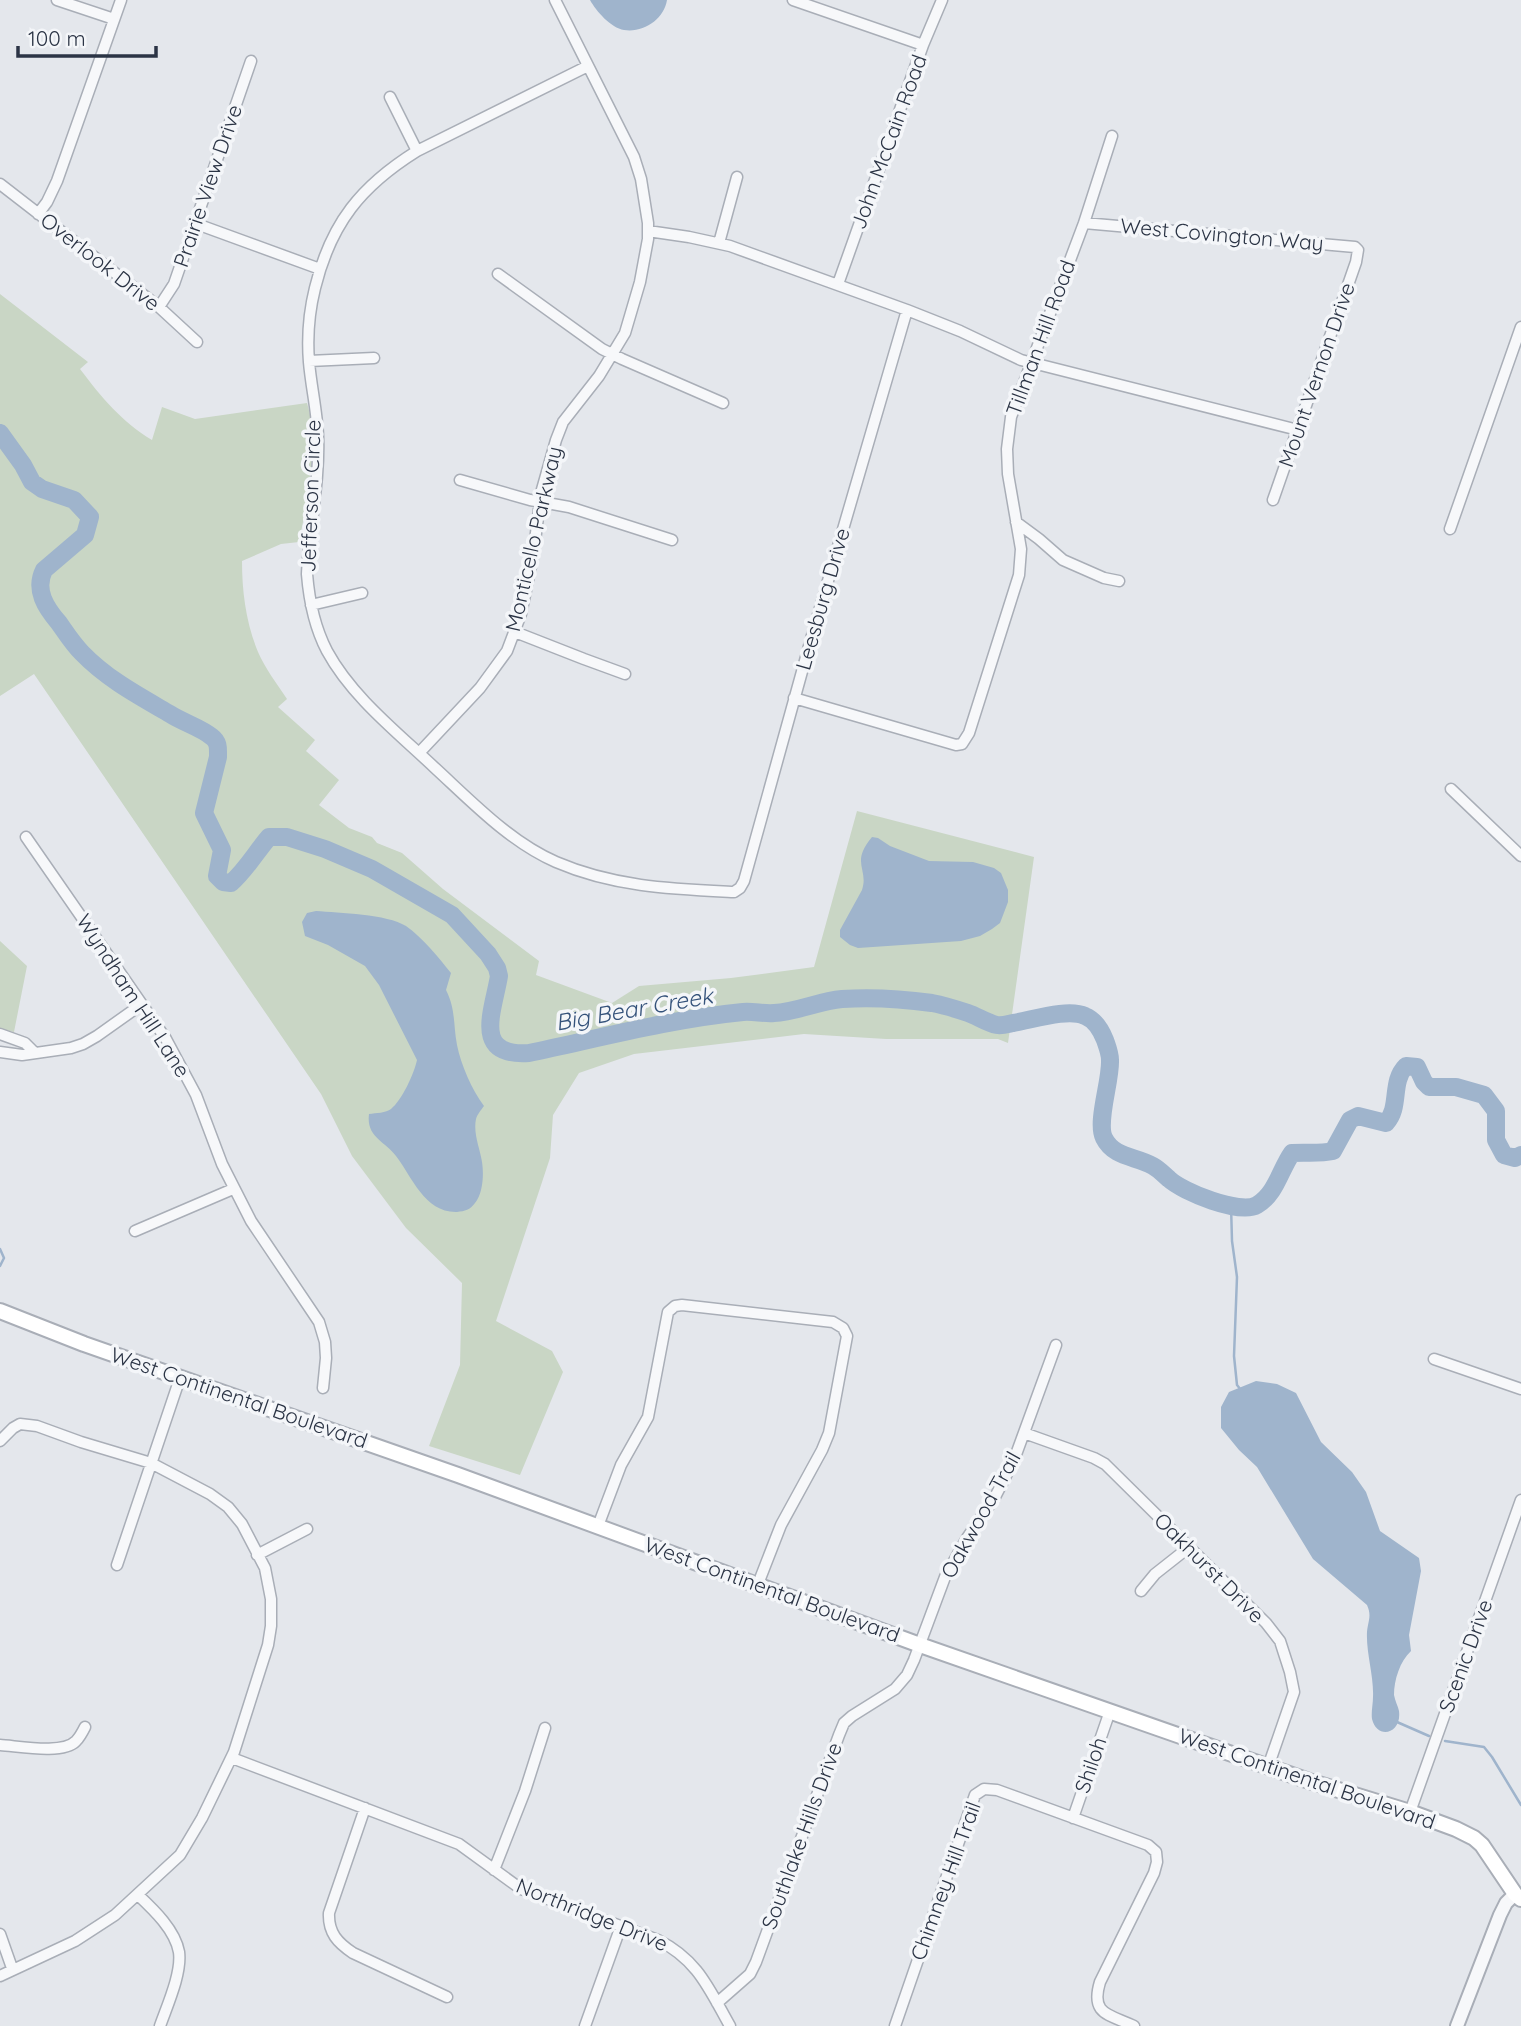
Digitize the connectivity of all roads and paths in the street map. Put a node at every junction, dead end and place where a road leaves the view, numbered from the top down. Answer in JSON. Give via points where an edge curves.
{"nodes":[{"id":1,"x":57,"y":0,"type":"edge"},
{"id":2,"x":121,"y":0,"type":"edge"},
{"id":3,"x":555,"y":0,"type":"edge"},
{"id":4,"x":793,"y":0,"type":"edge"},
{"id":5,"x":942,"y":0,"type":"edge"},
{"id":6,"x":114,"y":19,"type":"junction"},
{"id":7,"x":923,"y":45,"type":"junction"},
{"id":8,"x":251,"y":61,"type":"dead end"},
{"id":9,"x":588,"y":66,"type":"junction"},
{"id":10,"x":390,"y":97,"type":"dead end"},
{"id":11,"x":1112,"y":136,"type":"dead end"},
{"id":12,"x":417,"y":151,"type":"junction"},
{"id":13,"x":737,"y":177,"type":"dead end"},
{"id":14,"x":0,"y":184,"type":"edge"},
{"id":15,"x":38,"y":214,"type":"junction"},
{"id":16,"x":194,"y":223,"type":"junction"},
{"id":17,"x":1084,"y":223,"type":"junction"},
{"id":18,"x":648,"y":231,"type":"junction"},
{"id":19,"x":719,"y":243,"type":"junction"},
{"id":20,"x":1358,"y":250,"type":"joint"},
{"id":21,"x":320,"y":268,"type":"junction"},
{"id":22,"x":498,"y":274,"type":"dead end"},
{"id":23,"x":838,"y":284,"type":"junction"},
{"id":24,"x":159,"y":307,"type":"junction"},
{"id":25,"x":906,"y":310,"type":"junction"},
{"id":26,"x":1520,"y":332,"type":"edge"},
{"id":27,"x":197,"y":342,"type":"dead end"},
{"id":28,"x":612,"y":355,"type":"junction"},
{"id":29,"x":374,"y":358,"type":"dead end"},
{"id":30,"x":309,"y":361,"type":"junction"},
{"id":31,"x":1031,"y":362,"type":"junction"},
{"id":32,"x":723,"y":403,"type":"dead end"},
{"id":33,"x":1298,"y":430,"type":"junction"},
{"id":34,"x":460,"y":480,"type":"dead end"},
{"id":35,"x":1273,"y":500,"type":"dead end"},
{"id":36,"x":540,"y":502,"type":"junction"},
{"id":37,"x":1016,"y":522,"type":"junction"},
{"id":38,"x":1450,"y":529,"type":"dead end"},
{"id":39,"x":672,"y":540,"type":"dead end"},
{"id":40,"x":1119,"y":581,"type":"dead end"},
{"id":41,"x":362,"y":593,"type":"dead end"},
{"id":42,"x":311,"y":605,"type":"junction"},
{"id":43,"x":515,"y":632,"type":"junction"},
{"id":44,"x":625,"y":674,"type":"dead end"},
{"id":45,"x":794,"y":698,"type":"junction"},
{"id":46,"x":419,"y":753,"type":"junction"},
{"id":47,"x":1451,"y":789,"type":"dead end"},
{"id":48,"x":26,"y":837,"type":"dead end"},
{"id":49,"x":1521,"y":856,"type":"edge"},
{"id":50,"x":740,"y":888,"type":"joint"},
{"id":51,"x":142,"y":1004,"type":"junction"},
{"id":52,"x":0,"y":1034,"type":"edge"},
{"id":53,"x":0,"y":1052,"type":"edge"},
{"id":54,"x":35,"y":1053,"type":"junction"},
{"id":55,"x":233,"y":1189,"type":"junction"},
{"id":56,"x":135,"y":1231,"type":"dead end"},
{"id":57,"x":3,"y":1312,"type":"edge"},
{"id":58,"x":1056,"y":1345,"type":"dead end"},
{"id":59,"x":1434,"y":1359,"type":"dead end"},
{"id":60,"x":180,"y":1378,"type":"junction"},
{"id":61,"x":323,"y":1388,"type":"dead end"},
{"id":62,"x":1521,"y":1389,"type":"edge"},
{"id":63,"x":1024,"y":1433,"type":"junction"},
{"id":64,"x":0,"y":1441,"type":"edge"},
{"id":65,"x":151,"y":1463,"type":"junction"},
{"id":66,"x":1521,"y":1500,"type":"edge"},
{"id":67,"x":598,"y":1526,"type":"junction"},
{"id":68,"x":307,"y":1529,"type":"dead end"},
{"id":69,"x":1188,"y":1548,"type":"junction"},
{"id":70,"x":257,"y":1555,"type":"junction"},
{"id":71,"x":117,"y":1565,"type":"dead end"},
{"id":72,"x":758,"y":1584,"type":"junction"},
{"id":73,"x":1141,"y":1591,"type":"dead end"},
{"id":74,"x":920,"y":1645,"type":"junction"},
{"id":75,"x":1110,"y":1711,"type":"junction"},
{"id":76,"x":85,"y":1727,"type":"dead end"},
{"id":77,"x":545,"y":1728,"type":"dead end"},
{"id":78,"x":0,"y":1745,"type":"edge"},
{"id":79,"x":232,"y":1758,"type":"junction"},
{"id":80,"x":1268,"y":1766,"type":"junction"},
{"id":81,"x":365,"y":1808,"type":"junction"},
{"id":82,"x":1410,"y":1812,"type":"junction"},
{"id":83,"x":1073,"y":1818,"type":"junction"},
{"id":84,"x":494,"y":1870,"type":"junction"},
{"id":85,"x":138,"y":1895,"type":"junction"},
{"id":86,"x":1518,"y":1896,"type":"edge"},
{"id":87,"x":621,"y":1926,"type":"junction"},
{"id":88,"x":0,"y":1934,"type":"edge"},
{"id":89,"x":12,"y":1968,"type":"junction"},
{"id":90,"x":0,"y":1976,"type":"edge"},
{"id":91,"x":447,"y":1997,"type":"dead end"},
{"id":92,"x":717,"y":2003,"type":"junction"},
{"id":93,"x":160,"y":2026,"type":"edge"},
{"id":94,"x":585,"y":2026,"type":"edge"},
{"id":95,"x":730,"y":2026,"type":"edge"},
{"id":96,"x":895,"y":2026,"type":"edge"},
{"id":97,"x":1135,"y":2026,"type":"edge"},
{"id":98,"x":1457,"y":2026,"type":"edge"}],
"edges":[{"from":1,"to":6,"type":"street"},
{"from":2,"to":6,"type":"street"},
{"from":3,"to":9,"type":"street","name":"Monticello Parkway"},
{"from":4,"to":7,"type":"street"},
{"from":5,"to":7,"type":"street","name":"John McCain Road"},
{"from":6,"to":15,"type":"street","via":[[57,181]]},
{"from":7,"to":23,"type":"street","name":"John McCain Road"},
{"from":8,"to":16,"type":"street","name":"Prairie View Drive"},
{"from":9,"to":12,"type":"street","name":"Jefferson Circle"},
{"from":9,"to":18,"type":"street","name":"Monticello Parkway","via":[[634,157]]},
{"from":10,"to":12,"type":"street"},
{"from":11,"to":17,"type":"street","name":"Tillman Hill Road"},
{"from":12,"to":21,"type":"street","name":"Jefferson Circle","via":[[383,175],[352,206]]},
{"from":13,"to":19,"type":"street"},
{"from":14,"to":15,"type":"street","name":"Overlook Drive"},
{"from":15,"to":24,"type":"street","name":"Overlook Drive"},
{"from":16,"to":21,"type":"street"},
{"from":16,"to":24,"type":"street","name":"Prairie View Drive","via":[[174,284]]},
{"from":17,"to":20,"type":"street","name":"West Covington Way"},
{"from":17,"to":31,"type":"street","name":"Tillman Hill Road"},
{"from":18,"to":19,"type":"street"},
{"from":18,"to":28,"type":"street","name":"Monticello Parkway","via":[[632,313]]},
{"from":19,"to":23,"type":"street"},
{"from":20,"to":33,"type":"street","name":"Mount Vernon Drive"},
{"from":21,"to":30,"type":"street","name":"Jefferson Circle","via":[[309,317]]},
{"from":22,"to":28,"type":"street"},
{"from":23,"to":25,"type":"street"},
{"from":24,"to":27,"type":"street","name":"Overlook Drive"},
{"from":25,"to":31,"type":"street"},
{"from":25,"to":45,"type":"street","name":"Leesburg Drive"},
{"from":26,"to":38,"type":"street"},
{"from":28,"to":32,"type":"street"},
{"from":28,"to":36,"type":"street","name":"Monticello Parkway","via":[[563,422]]},
{"from":29,"to":30,"type":"street"},
{"from":30,"to":42,"type":"street","name":"Jefferson Circle","via":[[318,436],[307,574]]},
{"from":31,"to":33,"type":"street"},
{"from":31,"to":37,"type":"street","name":"Tillman Hill Road","via":[[1011,417],[1007,449]]},
{"from":33,"to":35,"type":"street","name":"Mount Vernon Drive"},
{"from":34,"to":36,"type":"street"},
{"from":36,"to":39,"type":"street"},
{"from":36,"to":43,"type":"street","name":"Monticello Parkway"},
{"from":37,"to":40,"type":"street","via":[[1063,560]]},
{"from":37,"to":45,"type":"street","name":"Tillman Hill Road","via":[[1019,575],[962,744]]},
{"from":41,"to":42,"type":"street"},
{"from":42,"to":46,"type":"street","name":"Jefferson Circle","via":[[326,649],[338,668]]},
{"from":43,"to":44,"type":"street"},
{"from":43,"to":46,"type":"street","name":"Monticello Parkway","via":[[480,688]]},
{"from":45,"to":50,"type":"street","name":"Leesburg Drive"},
{"from":46,"to":50,"type":"street","name":"Jefferson Circle","via":[[483,812],[557,863],[634,886],[734,892]]},
{"from":47,"to":49,"type":"street"},
{"from":48,"to":51,"type":"street","name":"Wyndham Hill Lane"},
{"from":51,"to":54,"type":"street","via":[[83,1044]]},
{"from":51,"to":55,"type":"street","name":"Wyndham Hill Lane","via":[[183,1066]]},
{"from":52,"to":54,"type":"street","via":[[25,1043]]},
{"from":53,"to":54,"type":"street"},
{"from":55,"to":56,"type":"street"},
{"from":55,"to":61,"type":"street","name":"Wyndham Hill Lane","via":[[319,1322],[326,1342]]},
{"from":57,"to":60,"type":"main road","name":"West Continental Boulevard"},
{"from":58,"to":63,"type":"street","name":"Oakwood Trail"},
{"from":59,"to":62,"type":"street"},
{"from":60,"to":65,"type":"street"},
{"from":60,"to":67,"type":"main road","name":"West Continental Boulevard"},
{"from":63,"to":69,"type":"street","name":"Oakhurst Drive","via":[[1105,1464]]},
{"from":63,"to":74,"type":"street","name":"Oakwood Trail","via":[[995,1497],[945,1577]]},
{"from":64,"to":65,"type":"street","via":[[20,1424],[37,1426]]},
{"from":65,"to":70,"type":"street","via":[[228,1507]]},
{"from":65,"to":71,"type":"street"},
{"from":66,"to":82,"type":"street","name":"Scenic Drive"},
{"from":67,"to":72,"type":"main road","name":"West Continental Boulevard"},
{"from":67,"to":72,"type":"street","via":[[621,1465],[648,1417],[671,1308],[833,1322],[848,1336],[833,1420],[781,1525]]},
{"from":68,"to":70,"type":"street"},
{"from":69,"to":73,"type":"street"},
{"from":69,"to":80,"type":"street","name":"Oakhurst Drive","via":[[1266,1623],[1286,1656],[1294,1692]]},
{"from":70,"to":79,"type":"street","via":[[268,1582],[271,1626]]},
{"from":72,"to":74,"type":"main road","name":"West Continental Boulevard"},
{"from":74,"to":75,"type":"main road","name":"West Continental Boulevard"},
{"from":74,"to":92,"type":"street","name":"Southlake Hills Drive","via":[[907,1675],[895,1689],[844,1723],[757,1962]]},
{"from":75,"to":80,"type":"main road","name":"West Continental Boulevard"},
{"from":75,"to":83,"type":"street","name":"Shiloh"},
{"from":76,"to":78,"type":"street","via":[[76,1741],[63,1747]]},
{"from":77,"to":84,"type":"street"},
{"from":79,"to":81,"type":"street","name":"Northridge Drive"},
{"from":79,"to":85,"type":"street","via":[[180,1856]]},
{"from":80,"to":82,"type":"main road","name":"West Continental Boulevard"},
{"from":81,"to":84,"type":"street","name":"Northridge Drive","via":[[460,1844]]},
{"from":81,"to":91,"type":"street","via":[[329,1913],[332,1932],[353,1953]]},
{"from":82,"to":86,"type":"main road","name":"West Continental Boulevard","via":[[1474,1838]]},
{"from":83,"to":96,"type":"street","name":"Chimney Hill Trail","via":[[997,1790],[979,1791]]},
{"from":83,"to":97,"type":"street","via":[[1156,1852],[1154,1873],[1096,1997],[1104,2012]]},
{"from":84,"to":87,"type":"street","name":"Northridge Drive","via":[[529,1892]]},
{"from":85,"to":89,"type":"street","via":[[75,1941]]},
{"from":85,"to":93,"type":"street","via":[[157,1913],[179,1952],[176,1978]]},
{"from":86,"to":98,"type":"street","via":[[1506,1903],[1500,1915]]},
{"from":87,"to":92,"type":"street","name":"Northridge Drive","via":[[685,1956]]},
{"from":87,"to":94,"type":"street"},
{"from":88,"to":89,"type":"street"},
{"from":89,"to":90,"type":"street"},
{"from":92,"to":95,"type":"street","name":"Northridge Drive"}]}
